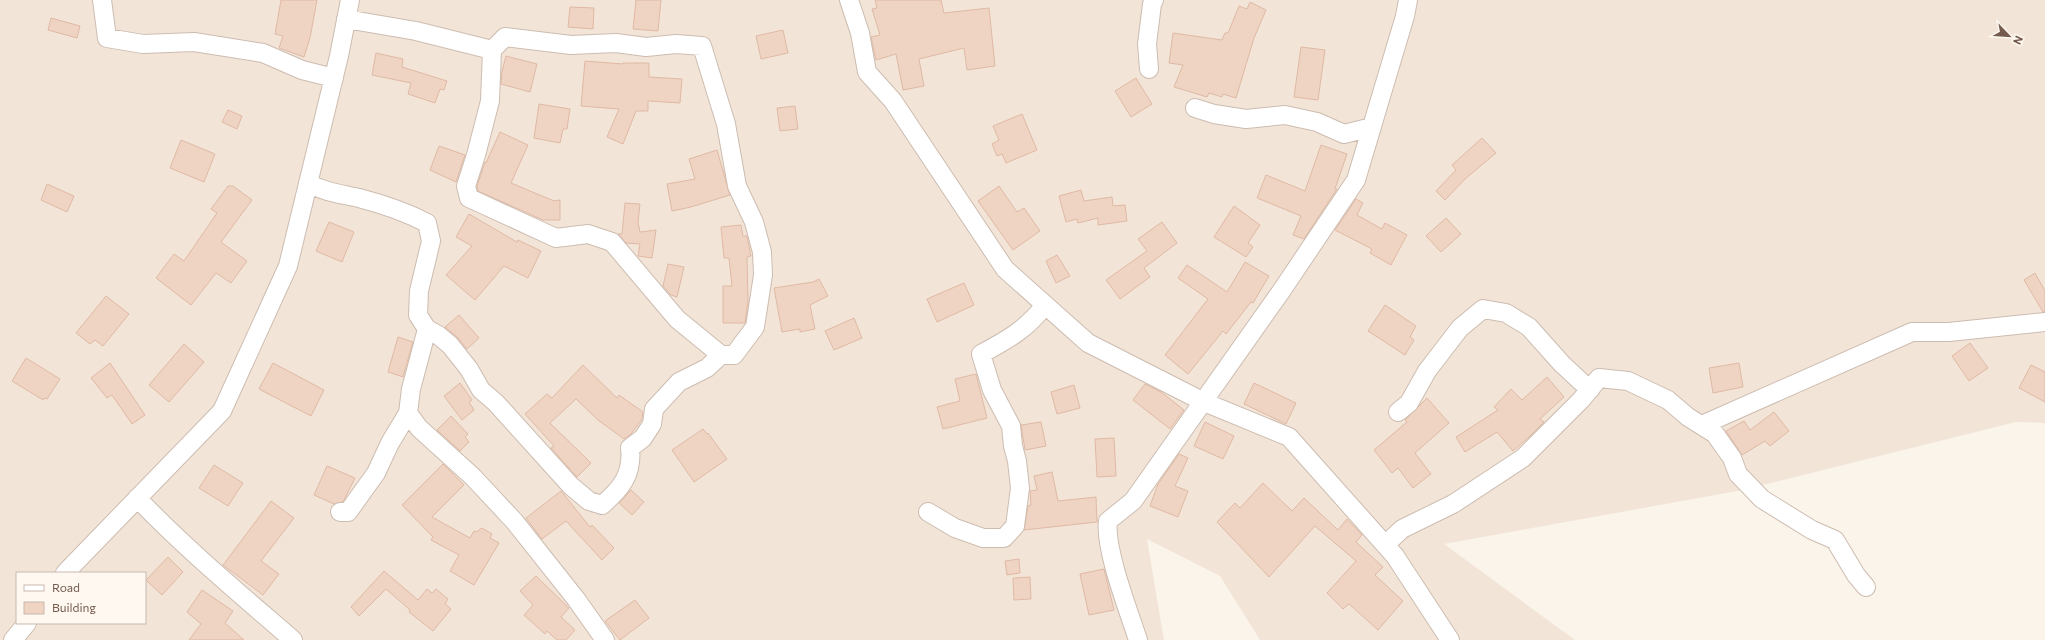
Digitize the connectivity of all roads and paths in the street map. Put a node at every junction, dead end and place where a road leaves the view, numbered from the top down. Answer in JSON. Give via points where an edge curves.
{"nodes":[{"id":1,"x":102,"y":0,"type":"edge"},
{"id":2,"x":350,"y":0,"type":"edge"},
{"id":3,"x":849,"y":0,"type":"edge"},
{"id":4,"x":1154,"y":0,"type":"edge"},
{"id":5,"x":1408,"y":0,"type":"edge"},
{"id":6,"x":346,"y":19,"type":"junction"},
{"id":7,"x":492,"y":50,"type":"junction"},
{"id":8,"x":1150,"y":69,"type":"dead end"},
{"id":9,"x":334,"y":78,"type":"junction"},
{"id":10,"x":1195,"y":108,"type":"dead end"},
{"id":11,"x":1372,"y":127,"type":"junction"},
{"id":12,"x":308,"y":183,"type":"junction"},
{"id":13,"x":1045,"y":305,"type":"junction"},
{"id":14,"x":2045,"y":322,"type":"edge"},
{"id":15,"x":427,"y":329,"type":"junction"},
{"id":16,"x":721,"y":355,"type":"junction"},
{"id":17,"x":1590,"y":390,"type":"junction"},
{"id":18,"x":1204,"y":402,"type":"junction"},
{"id":19,"x":1398,"y":412,"type":"dead end"},
{"id":20,"x":408,"y":413,"type":"junction"},
{"id":21,"x":1702,"y":425,"type":"junction"},
{"id":22,"x":137,"y":498,"type":"junction"},
{"id":23,"x":340,"y":512,"type":"dead end"},
{"id":24,"x":928,"y":512,"type":"dead end"},
{"id":25,"x":1385,"y":545,"type":"junction"},
{"id":26,"x":66,"y":572,"type":"edge"},
{"id":27,"x":1866,"y":587,"type":"dead end"},
{"id":28,"x":25,"y":624,"type":"edge"},
{"id":29,"x":14,"y":640,"type":"edge"},
{"id":30,"x":293,"y":640,"type":"edge"},
{"id":31,"x":605,"y":640,"type":"edge"},
{"id":32,"x":1138,"y":640,"type":"edge"},
{"id":33,"x":1450,"y":640,"type":"edge"}],
"edges":[{"from":1,"to":9,"type":"street","via":[[107,38],[143,44],[194,42],[263,54],[302,70]]},
{"from":2,"to":6,"type":"street"},
{"from":3,"to":13,"type":"street","via":[[860,33],[867,72],[893,101],[1004,269]]},
{"from":4,"to":8,"type":"street","via":[[1147,44]]},
{"from":5,"to":11,"type":"street"},
{"from":6,"to":7,"type":"street","via":[[416,31]]},
{"from":6,"to":9,"type":"street"},
{"from":7,"to":16,"type":"street","via":[[490,101],[466,186],[469,198],[556,238],[588,234],[612,242],[677,319]]},
{"from":7,"to":16,"type":"street","via":[[505,37],[571,45],[616,43],[646,47],[676,44],[702,46],[726,124],[737,186],[754,222],[762,252],[763,275],[755,327],[734,355]]},
{"from":9,"to":12,"type":"street"},
{"from":10,"to":11,"type":"street","via":[[1246,119],[1285,115],[1317,122],[1344,134]]},
{"from":11,"to":18,"type":"street","via":[[1356,180]]},
{"from":12,"to":15,"type":"street","via":[[321,190],[389,207],[427,223],[431,241],[420,284],[418,315]]},
{"from":12,"to":22,"type":"street","via":[[288,266],[222,411]]},
{"from":13,"to":18,"type":"street","via":[[1088,343]]},
{"from":13,"to":24,"type":"street","via":[[1034,320],[1011,338],[981,354],[992,390],[1011,426],[1020,488],[1015,526],[1004,538],[983,538],[956,528]]},
{"from":14,"to":21,"type":"street","via":[[1949,332],[1912,332]]},
{"from":15,"to":16,"type":"street","via":[[450,345],[469,369],[481,390],[496,403],[571,486],[589,501],[602,505],[614,495],[625,479],[632,462],[630,448],[643,438],[652,424],[654,409],[679,382],[707,368]]},
{"from":15,"to":20,"type":"street","via":[[411,389]]},
{"from":17,"to":19,"type":"street","via":[[1562,364],[1529,327],[1506,314],[1484,309],[1460,328],[1427,371],[1408,403]]},
{"from":17,"to":21,"type":"street","via":[[1599,378],[1628,381],[1668,400]]},
{"from":17,"to":25,"type":"street","via":[[1524,458],[1453,504],[1402,529]]},
{"from":18,"to":25,"type":"street","via":[[1289,437]]},
{"from":18,"to":32,"type":"street","via":[[1133,501],[1108,521],[1110,546]]},
{"from":20,"to":23,"type":"street","via":[[376,473],[348,512]]},
{"from":20,"to":31,"type":"street","via":[[419,428],[473,477],[515,522]]},
{"from":21,"to":27,"type":"street","via":[[1715,434],[1732,458],[1738,474],[1762,499],[1812,530],[1836,540]]},
{"from":22,"to":26,"type":"street"},
{"from":22,"to":30,"type":"street","via":[[207,565]]},
{"from":25,"to":33,"type":"street","via":[[1395,556]]},
{"from":28,"to":29,"type":"street"}]}
